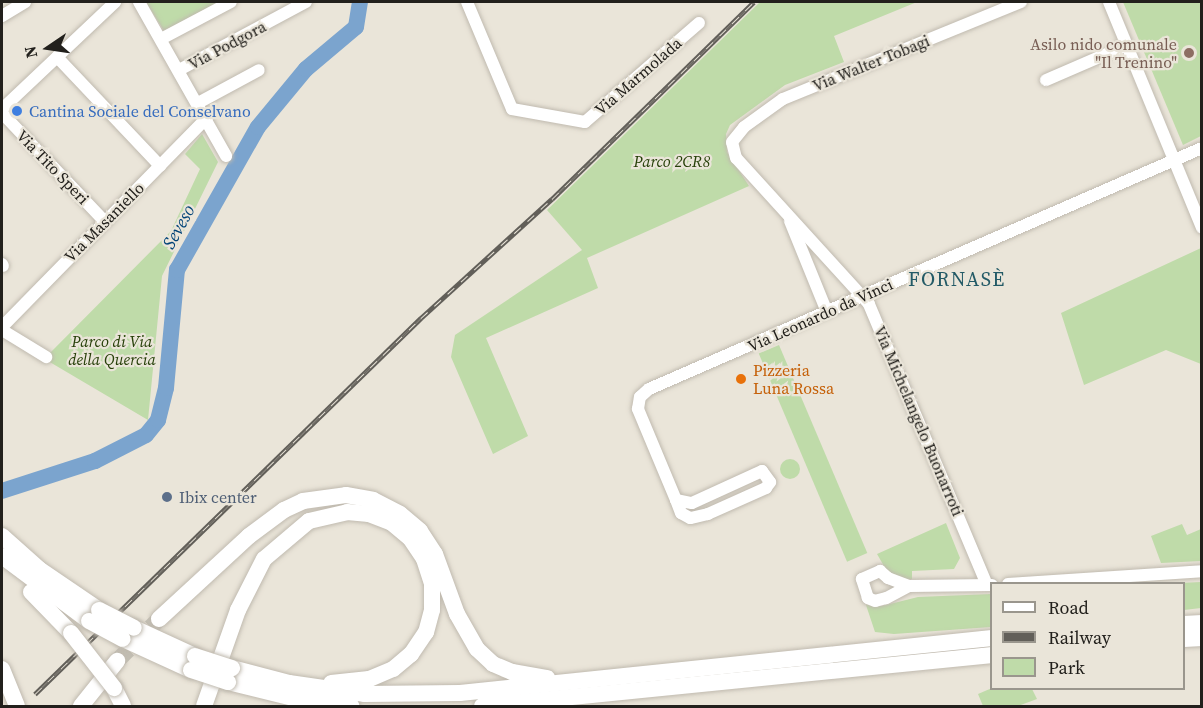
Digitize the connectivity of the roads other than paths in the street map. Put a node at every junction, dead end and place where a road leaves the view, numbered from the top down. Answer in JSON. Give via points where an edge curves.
{"nodes":[{"id":1,"x":25,"y":2,"type":"edge"},
{"id":2,"x":115,"y":2,"type":"edge"},
{"id":3,"x":139,"y":2,"type":"edge"},
{"id":4,"x":231,"y":2,"type":"edge"},
{"id":5,"x":306,"y":2,"type":"edge"},
{"id":6,"x":467,"y":2,"type":"edge"},
{"id":7,"x":1021,"y":2,"type":"edge"},
{"id":8,"x":1109,"y":2,"type":"edge"},
{"id":9,"x":2,"y":16,"type":"edge"},
{"id":10,"x":699,"y":23,"type":"dead end"},
{"id":11,"x":161,"y":39,"type":"junction"},
{"id":12,"x":1127,"y":45,"type":"junction"},
{"id":13,"x":57,"y":57,"type":"junction"},
{"id":14,"x":179,"y":70,"type":"junction"},
{"id":15,"x":259,"y":70,"type":"dead end"},
{"id":16,"x":1046,"y":80,"type":"dead end"},
{"id":17,"x":198,"y":103,"type":"junction"},
{"id":18,"x":2,"y":111,"type":"edge"},
{"id":19,"x":207,"y":118,"type":"junction"},
{"id":20,"x":732,"y":142,"type":"joint"},
{"id":21,"x":1202,"y":148,"type":"edge"},
{"id":22,"x":226,"y":156,"type":"dead end"},
{"id":23,"x":1174,"y":160,"type":"junction"},
{"id":24,"x":160,"y":166,"type":"junction"},
{"id":25,"x":787,"y":214,"type":"junction"},
{"id":26,"x":105,"y":222,"type":"junction"},
{"id":27,"x":1202,"y":228,"type":"edge"},
{"id":28,"x":862,"y":295,"type":"junction"},
{"id":29,"x":827,"y":312,"type":"junction"},
{"id":30,"x":2,"y":328,"type":"edge"},
{"id":31,"x":46,"y":357,"type":"dead end"},
{"id":32,"x":373,"y":500,"type":"junction"},
{"id":33,"x":676,"y":500,"type":"junction"},
{"id":34,"x":2,"y":536,"type":"edge"},
{"id":35,"x":2,"y":556,"type":"edge"},
{"id":36,"x":1202,"y":571,"type":"edge"},
{"id":37,"x":1038,"y":582,"type":"edge"},
{"id":38,"x":909,"y":585,"type":"dead end"},
{"id":39,"x":989,"y":585,"type":"edge"},
{"id":40,"x":94,"y":616,"type":"junction"},
{"id":41,"x":159,"y":619,"type":"tunnel mouth"},
{"id":42,"x":1202,"y":623,"type":"edge"},
{"id":43,"x":1185,"y":624,"type":"edge"},
{"id":44,"x":1202,"y":638,"type":"edge"},
{"id":45,"x":990,"y":639,"type":"edge"},
{"id":46,"x":1185,"y":639,"type":"edge"},
{"id":47,"x":990,"y":655,"type":"edge"},
{"id":48,"x":117,"y":661,"type":"tunnel mouth"},
{"id":49,"x":2,"y":669,"type":"edge"},
{"id":50,"x":230,"y":675,"type":"junction"},
{"id":51,"x":265,"y":677,"type":"junction"},
{"id":52,"x":610,"y":679,"type":"junction"},
{"id":53,"x":534,"y":701,"type":"junction"},
{"id":54,"x":17,"y":706,"type":"edge"},
{"id":55,"x":81,"y":706,"type":"edge"},
{"id":56,"x":123,"y":706,"type":"edge"},
{"id":57,"x":194,"y":706,"type":"edge"},
{"id":58,"x":204,"y":706,"type":"edge"},
{"id":59,"x":351,"y":706,"type":"edge"},
{"id":60,"x":482,"y":706,"type":"edge"},
{"id":61,"x":517,"y":706,"type":"edge"}],
"edges":[{"from":1,"to":9,"type":"street"},
{"from":2,"to":13,"type":"street"},
{"from":3,"to":11,"type":"street"},
{"from":4,"to":11,"type":"street"},
{"from":5,"to":14,"type":"street","name":"Via Podgora"},
{"from":6,"to":10,"type":"street","name":"Via Marmolada","via":[[512,109],[585,122]]},
{"from":7,"to":20,"type":"street","name":"Via Walter Tobagi","via":[[783,99],[744,127]]},
{"from":8,"to":12,"type":"street"},
{"from":11,"to":14,"type":"street"},
{"from":12,"to":16,"type":"street"},
{"from":12,"to":23,"type":"street"},
{"from":13,"to":18,"type":"street"},
{"from":13,"to":24,"type":"street"},
{"from":14,"to":17,"type":"street"},
{"from":15,"to":17,"type":"street"},
{"from":17,"to":19,"type":"street"},
{"from":18,"to":26,"type":"street","name":"Via Tito Speri"},
{"from":19,"to":22,"type":"street"},
{"from":19,"to":24,"type":"street","name":"Via Masaniello"},
{"from":20,"to":25,"type":"street","name":"Via Michelangelo Buonarroti","via":[[736,158]]},
{"from":21,"to":23,"type":"street","name":"Via Leonardo da Vinci"},
{"from":23,"to":27,"type":"street"},
{"from":23,"to":28,"type":"street","name":"Via Leonardo da Vinci"},
{"from":24,"to":26,"type":"street","name":"Via Masaniello"},
{"from":25,"to":28,"type":"street","name":"Via Michelangelo Buonarroti"},
{"from":25,"to":29,"type":"street","name":"Via Michelangelo Buonarroti"},
{"from":26,"to":30,"type":"street","name":"Via Masaniello"},
{"from":28,"to":29,"type":"street","name":"Via Leonardo da Vinci"},
{"from":28,"to":39,"type":"street","name":"Via Michelangelo Buonarroti"},
{"from":29,"to":33,"type":"street","name":"Via Leonardo da Vinci","via":[[649,389],[640,397],[638,410]]},
{"from":30,"to":31,"type":"street"},
{"from":32,"to":41,"type":"highway","via":[[326,497],[284,510],[249,536]]},
{"from":32,"to":52,"type":"highway","via":[[400,514],[420,531],[435,554],[466,633],[493,664],[531,677]]},
{"from":32,"to":57,"type":"highway","via":[[336,502],[306,511],[273,534],[243,577]]},
{"from":33,"to":33,"type":"street","via":[[681,513],[690,518],[766,488],[770,482],[762,471],[692,503]]},
{"from":34,"to":40,"type":"highway"},
{"from":35,"to":40,"type":"highway"},
{"from":35,"to":56,"type":"highway","bridge":true,"via":[[71,633],[114,688]]},
{"from":36,"to":37,"type":"street"},
{"from":38,"to":39,"type":"street"},
{"from":40,"to":50,"type":"highway","bridge":true,"via":[[193,663]]},
{"from":42,"to":43,"type":"highway"},
{"from":44,"to":46,"type":"highway"},
{"from":45,"to":52,"type":"highway"},
{"from":47,"to":53,"type":"highway"},
{"from":48,"to":55,"type":"highway"},
{"from":49,"to":54,"type":"highway"},
{"from":50,"to":51,"type":"highway"},
{"from":50,"to":59,"type":"highway","via":[[294,698]]},
{"from":51,"to":52,"type":"highway","via":[[365,694],[460,693]]},
{"from":51,"to":58,"type":"highway","via":[[321,683],[369,679],[393,669],[411,654],[426,632],[432,601],[424,559],[410,538],[392,523],[369,514],[329,514],[297,528],[264,559],[251,580]]},
{"from":53,"to":60,"type":"highway"},
{"from":53,"to":61,"type":"highway"}]}
